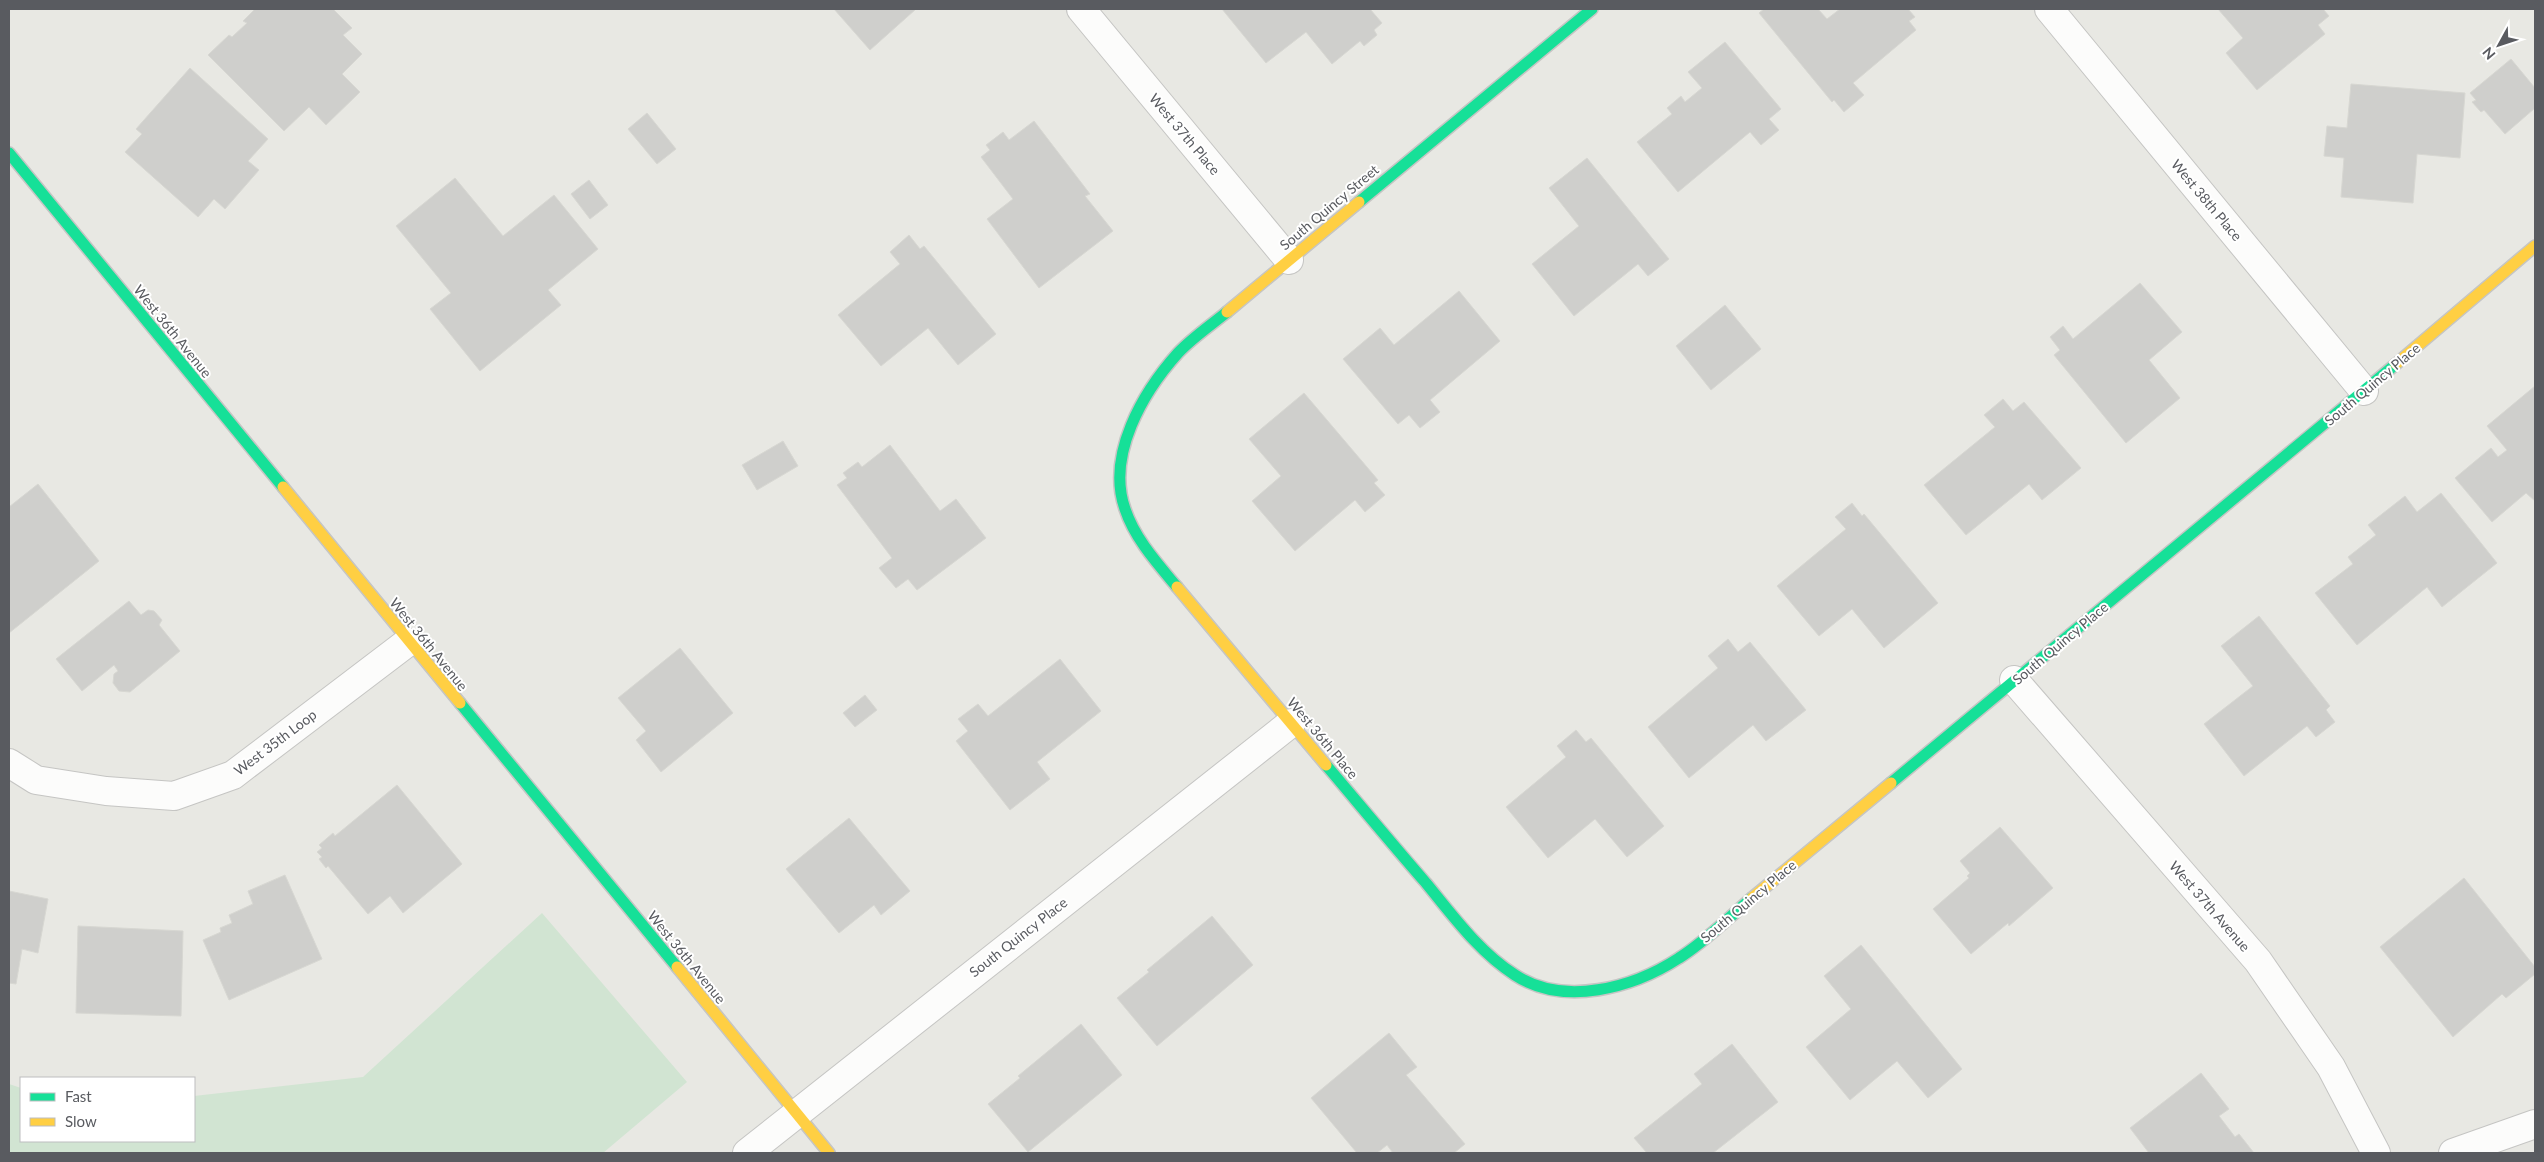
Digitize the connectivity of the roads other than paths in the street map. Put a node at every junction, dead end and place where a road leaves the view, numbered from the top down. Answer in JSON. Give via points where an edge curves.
{"nodes":[{"id":1,"x":1081,"y":9,"type":"edge"},
{"id":2,"x":1592,"y":9,"type":"edge"},
{"id":3,"x":2049,"y":9,"type":"edge"},
{"id":4,"x":9,"y":153,"type":"edge"},
{"id":5,"x":2535,"y":246,"type":"edge"},
{"id":6,"x":1289,"y":260,"type":"junction"},
{"id":7,"x":2364,"y":391,"type":"junction"},
{"id":8,"x":1124,"y":457,"type":"joint"},
{"id":9,"x":408,"y":642,"type":"junction"},
{"id":10,"x":2014,"y":680,"type":"junction"},
{"id":11,"x":1291,"y":723,"type":"junction"},
{"id":12,"x":9,"y":763,"type":"edge"},
{"id":13,"x":1561,"y":991,"type":"joint"},
{"id":14,"x":796,"y":1113,"type":"junction"},
{"id":15,"x":2535,"y":1124,"type":"edge"},
{"id":16,"x":747,"y":1153,"type":"edge"},
{"id":17,"x":829,"y":1153,"type":"edge"},
{"id":18,"x":2376,"y":1153,"type":"edge"},
{"id":19,"x":2453,"y":1153,"type":"edge"}],
"edges":[{"from":1,"to":6,"type":"street","name":"West 37th Place"},
{"from":2,"to":6,"type":"street","name":"South Quincy Street"},
{"from":3,"to":7,"type":"street","name":"West 38th Place"},
{"from":4,"to":9,"type":"street","name":"West 36th Avenue"},
{"from":5,"to":7,"type":"street","name":"South Quincy Place"},
{"from":6,"to":8,"type":"street","name":"South Quincy Street","via":[[1179,352],[1153,384],[1133,419]]},
{"from":7,"to":10,"type":"street","name":"South Quincy Place"},
{"from":8,"to":11,"type":"street","name":"West 36th Place","via":[[1121,490],[1132,524],[1153,558]]},
{"from":9,"to":12,"type":"street","name":"West 35th Loop","via":[[233,774],[174,796],[106,791],[36,780]]},
{"from":9,"to":14,"type":"street","name":"West 36th Avenue"},
{"from":10,"to":13,"type":"street","name":"South Quincy Place","via":[[1680,958],[1648,977],[1606,990]]},
{"from":10,"to":18,"type":"street","name":"West 37th Avenue","via":[[2258,961],[2331,1067]]},
{"from":11,"to":13,"type":"street","name":"West 36th Place","via":[[1468,934],[1496,961],[1529,983]]},
{"from":11,"to":14,"type":"street","name":"South Quincy Place"},
{"from":14,"to":16,"type":"street","name":"South Quincy Place"},
{"from":14,"to":17,"type":"street","name":"West 36th Avenue"},
{"from":15,"to":19,"type":"street"}]}
